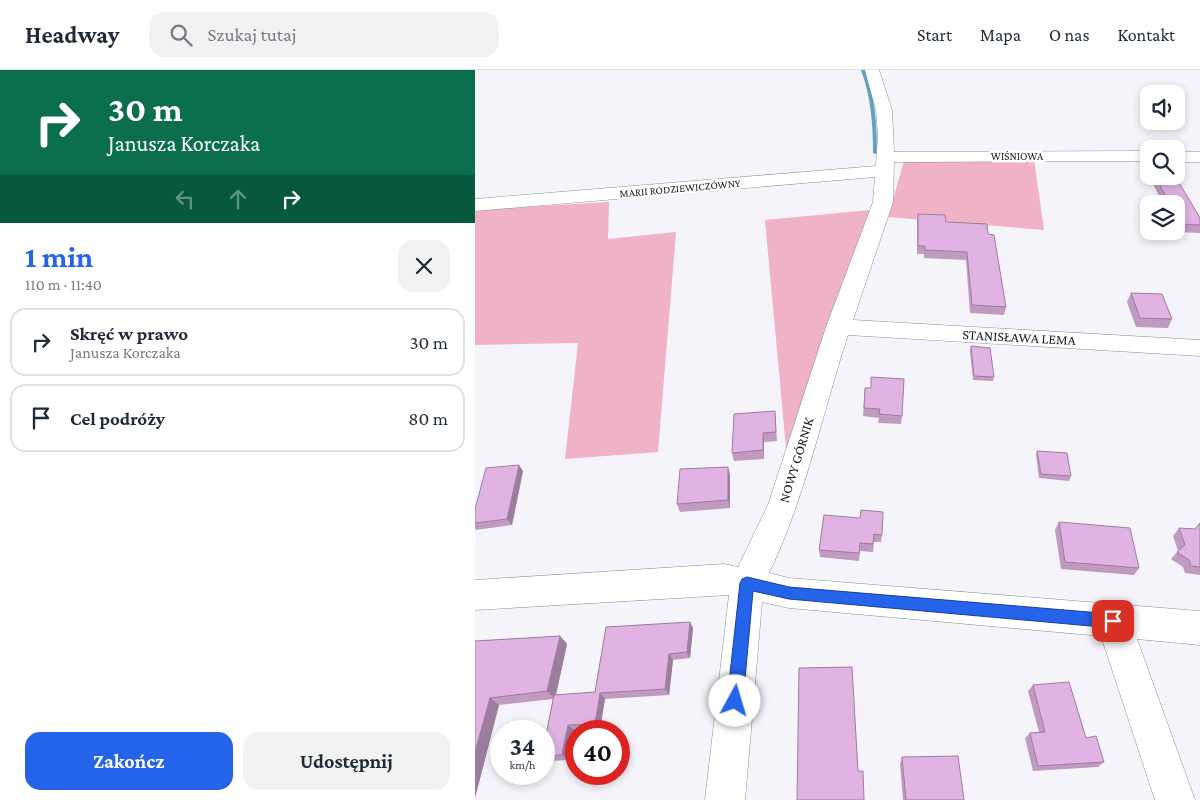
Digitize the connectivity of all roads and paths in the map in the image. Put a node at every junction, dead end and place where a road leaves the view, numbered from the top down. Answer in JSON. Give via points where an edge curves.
{"nodes":[{"id":1,"x":873,"y":70,"type":"edge"},
{"id":2,"x":1140,"y":156,"type":"edge"},
{"id":3,"x":1185,"y":157,"type":"edge"},
{"id":4,"x":1200,"y":157,"type":"edge"},
{"id":5,"x":886,"y":164,"type":"junction"},
{"id":6,"x":475,"y":205,"type":"edge"},
{"id":7,"x":838,"y":327,"type":"junction"},
{"id":8,"x":1200,"y":348,"type":"edge"},
{"id":9,"x":747,"y":583,"type":"junction"},
{"id":10,"x":475,"y":595,"type":"edge"},
{"id":11,"x":1113,"y":621,"type":"junction"},
{"id":12,"x":1200,"y":628,"type":"edge"},
{"id":13,"x":725,"y":800,"type":"edge"},
{"id":14,"x":1175,"y":800,"type":"edge"}],
"edges":[{"from":1,"to":5,"type":"street","name":"NOWY GÓRNIK","via":[[884,110]]},
{"from":2,"to":5,"type":"street","name":"WIŚNIOWA"},
{"from":3,"to":4,"type":"street"},
{"from":5,"to":6,"type":"street","name":"MARII RODZIEWICZÓWNY"},
{"from":5,"to":7,"type":"street","name":"NOWY GÓRNIK","via":[[883,202]]},
{"from":7,"to":8,"type":"street","name":"STANISŁAWA LEMA"},
{"from":7,"to":9,"type":"street","name":"NOWY GÓRNIK","via":[[783,506]]},
{"from":9,"to":10,"type":"street","via":[[724,579]]},
{"from":9,"to":11,"type":"street","via":[[789,593]]},
{"from":9,"to":13,"type":"street"},
{"from":11,"to":12,"type":"street"},
{"from":11,"to":14,"type":"street"}]}
